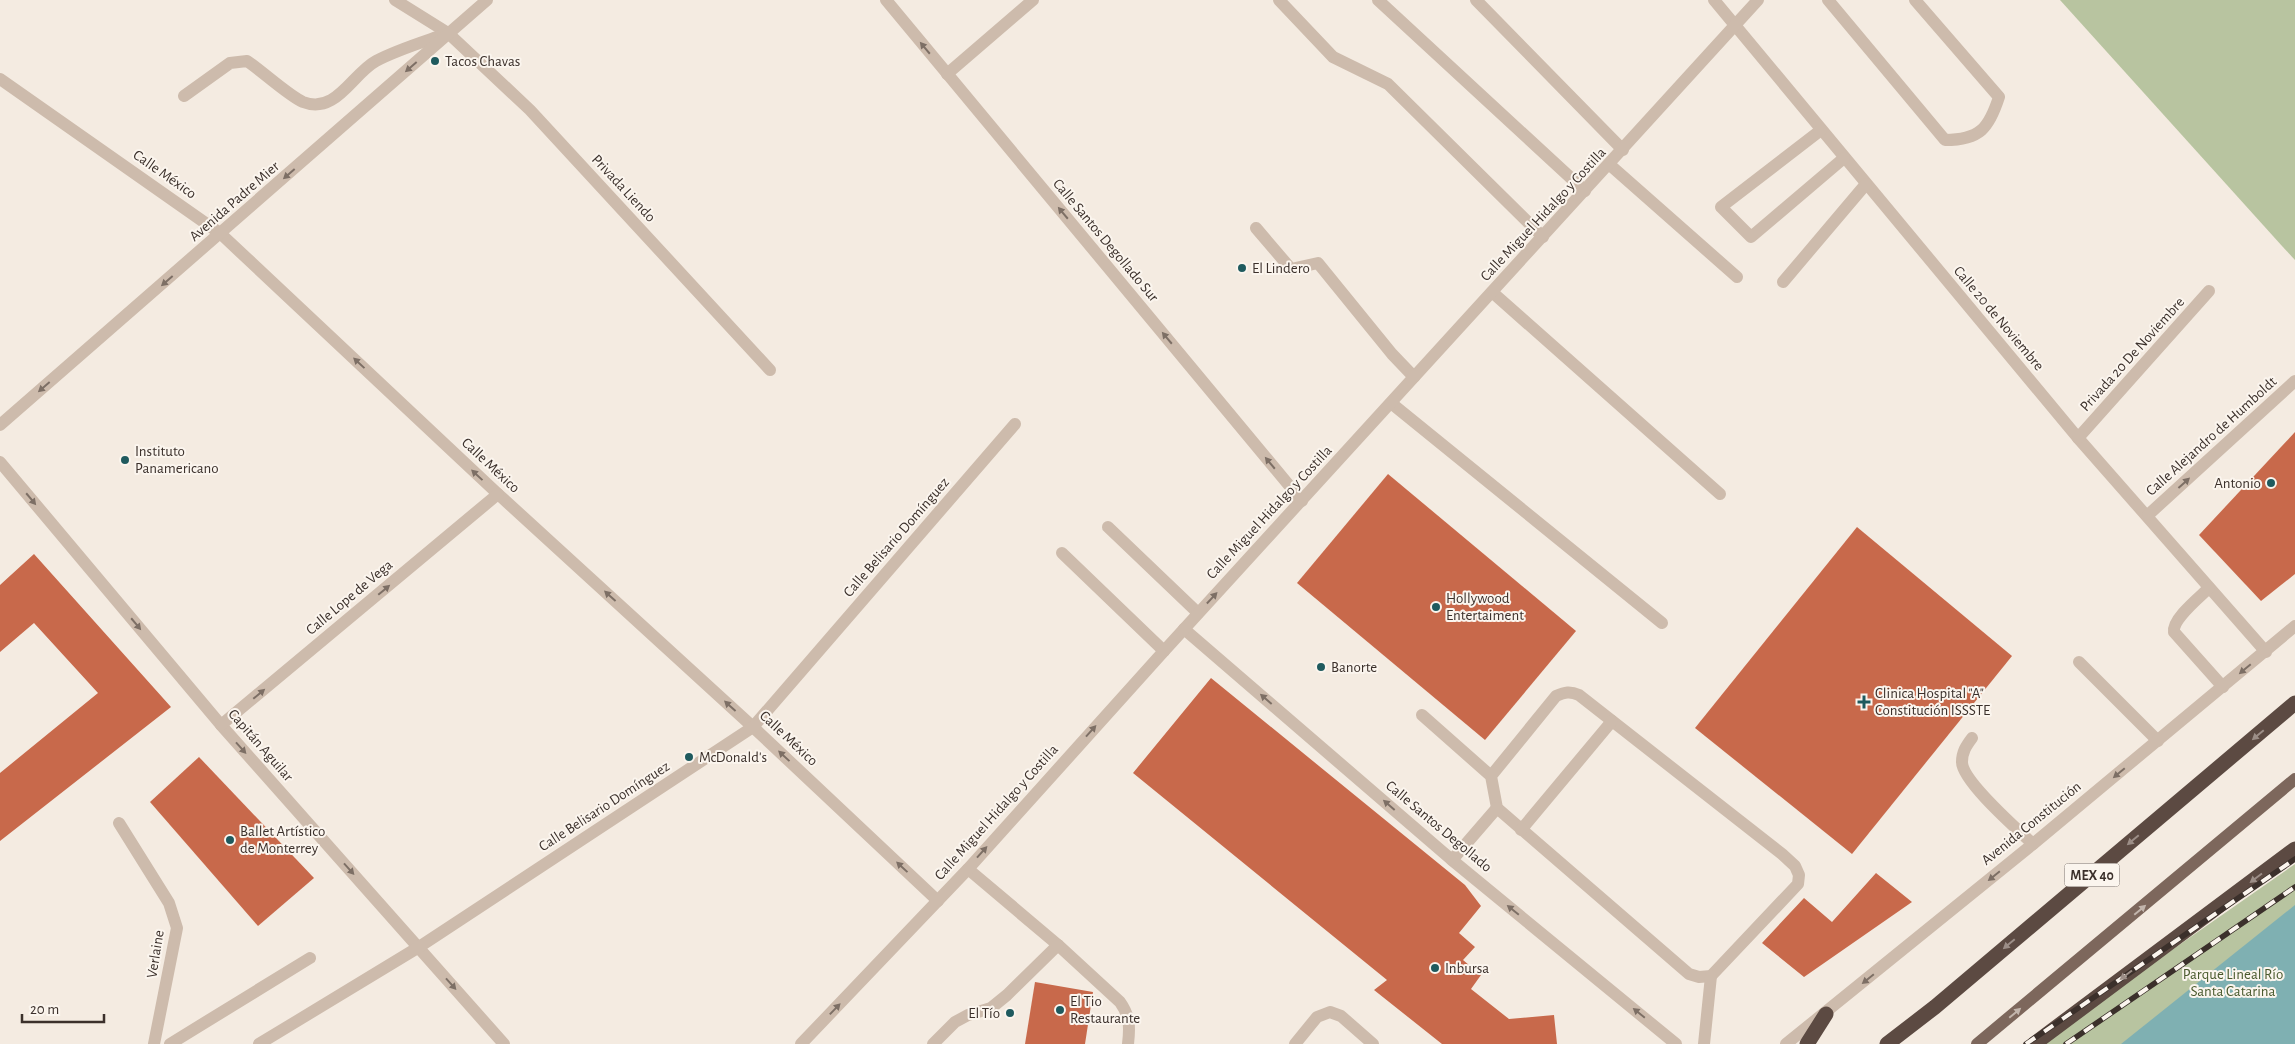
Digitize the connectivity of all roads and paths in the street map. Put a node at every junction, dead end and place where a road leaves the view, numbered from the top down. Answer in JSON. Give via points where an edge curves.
{"nodes":[{"id":1,"x":395,"y":0,"type":"edge"},
{"id":2,"x":487,"y":0,"type":"edge"},
{"id":3,"x":886,"y":0,"type":"edge"},
{"id":4,"x":1033,"y":0,"type":"edge"},
{"id":5,"x":1279,"y":0,"type":"edge"},
{"id":6,"x":1378,"y":0,"type":"edge"},
{"id":7,"x":1476,"y":0,"type":"edge"},
{"id":8,"x":1714,"y":0,"type":"edge"},
{"id":9,"x":1758,"y":0,"type":"edge"},
{"id":10,"x":1828,"y":0,"type":"edge"},
{"id":11,"x":1915,"y":0,"type":"edge"},
{"id":12,"x":1735,"y":26,"type":"junction"},
{"id":13,"x":448,"y":33,"type":"junction"},
{"id":14,"x":947,"y":74,"type":"junction"},
{"id":15,"x":0,"y":80,"type":"edge"},
{"id":16,"x":184,"y":96,"type":"dead end"},
{"id":17,"x":1821,"y":130,"type":"junction"},
{"id":18,"x":1623,"y":150,"type":"junction"},
{"id":19,"x":1844,"y":158,"type":"junction"},
{"id":20,"x":1610,"y":165,"type":"junction"},
{"id":21,"x":1866,"y":184,"type":"junction"},
{"id":22,"x":1586,"y":191,"type":"junction"},
{"id":23,"x":1256,"y":228,"type":"dead end"},
{"id":24,"x":222,"y":234,"type":"junction"},
{"id":25,"x":1543,"y":238,"type":"junction"},
{"id":26,"x":1737,"y":277,"type":"dead end"},
{"id":27,"x":1783,"y":282,"type":"dead end"},
{"id":28,"x":2209,"y":291,"type":"dead end"},
{"id":29,"x":1492,"y":292,"type":"junction"},
{"id":30,"x":770,"y":370,"type":"dead end"},
{"id":31,"x":1414,"y":377,"type":"junction"},
{"id":32,"x":2295,"y":381,"type":"edge"},
{"id":33,"x":1392,"y":403,"type":"junction"},
{"id":34,"x":1015,"y":424,"type":"dead end"},
{"id":35,"x":0,"y":425,"type":"edge"},
{"id":36,"x":2078,"y":438,"type":"junction"},
{"id":37,"x":0,"y":462,"type":"edge"},
{"id":38,"x":498,"y":494,"type":"junction"},
{"id":39,"x":1720,"y":494,"type":"dead end"},
{"id":40,"x":1302,"y":500,"type":"junction"},
{"id":41,"x":2148,"y":515,"type":"junction"},
{"id":42,"x":1108,"y":527,"type":"dead end"},
{"id":43,"x":1062,"y":553,"type":"dead end"},
{"id":44,"x":2209,"y":588,"type":"junction"},
{"id":45,"x":1198,"y":613,"type":"junction"},
{"id":46,"x":1662,"y":623,"type":"dead end"},
{"id":47,"x":2295,"y":626,"type":"edge"},
{"id":48,"x":1184,"y":629,"type":"junction"},
{"id":49,"x":1164,"y":650,"type":"junction"},
{"id":50,"x":2266,"y":652,"type":"junction"},
{"id":51,"x":2079,"y":662,"type":"dead end"},
{"id":52,"x":2223,"y":687,"type":"junction"},
{"id":53,"x":2295,"y":704,"type":"edge"},
{"id":54,"x":1422,"y":715,"type":"dead end"},
{"id":55,"x":1612,"y":721,"type":"junction"},
{"id":56,"x":221,"y":725,"type":"junction"},
{"id":57,"x":754,"y":727,"type":"junction"},
{"id":58,"x":1972,"y":738,"type":"dead end"},
{"id":59,"x":2158,"y":741,"type":"junction"},
{"id":60,"x":1491,"y":776,"type":"junction"},
{"id":61,"x":2295,"y":779,"type":"edge"},
{"id":62,"x":2295,"y":790,"type":"edge"},
{"id":63,"x":1497,"y":808,"type":"junction"},
{"id":64,"x":120,"y":823,"type":"dead end"},
{"id":65,"x":1521,"y":830,"type":"junction"},
{"id":66,"x":2227,"y":837,"type":"junction"},
{"id":67,"x":2033,"y":844,"type":"junction"},
{"id":68,"x":2295,"y":848,"type":"edge"},
{"id":69,"x":1452,"y":860,"type":"junction"},
{"id":70,"x":968,"y":869,"type":"junction"},
{"id":71,"x":938,"y":901,"type":"junction"},
{"id":72,"x":1058,"y":945,"type":"junction"},
{"id":73,"x":419,"y":948,"type":"junction"},
{"id":74,"x":310,"y":958,"type":"dead end"},
{"id":75,"x":1711,"y":976,"type":"junction"},
{"id":76,"x":1826,"y":1014,"type":"junction"},
{"id":77,"x":154,"y":1044,"type":"edge"},
{"id":78,"x":170,"y":1044,"type":"edge"},
{"id":79,"x":259,"y":1044,"type":"edge"},
{"id":80,"x":504,"y":1044,"type":"edge"},
{"id":81,"x":801,"y":1044,"type":"edge"},
{"id":82,"x":933,"y":1044,"type":"edge"},
{"id":83,"x":1128,"y":1044,"type":"edge"},
{"id":84,"x":1294,"y":1044,"type":"edge"},
{"id":85,"x":1373,"y":1044,"type":"edge"},
{"id":86,"x":1676,"y":1044,"type":"edge"},
{"id":87,"x":1704,"y":1044,"type":"edge"},
{"id":88,"x":1786,"y":1044,"type":"edge"},
{"id":89,"x":1807,"y":1044,"type":"edge"},
{"id":90,"x":1887,"y":1044,"type":"edge"},
{"id":91,"x":1977,"y":1044,"type":"edge"},
{"id":92,"x":2034,"y":1044,"type":"edge"}],
"edges":[{"from":1,"to":13,"type":"street","name":"Privada Liendo"},
{"from":2,"to":13,"type":"street","name":"Avenida Padre Mier"},
{"from":14,"to":3,"type":"street","name":"Calle Santos Degollado Sur","one_way":true},
{"from":4,"to":14,"type":"street"},
{"from":5,"to":25,"type":"street","via":[[1333,58],[1388,84]]},
{"from":6,"to":22,"type":"street"},
{"from":7,"to":18,"type":"street"},
{"from":8,"to":12,"type":"street","name":"Calle 20 de Noviembre"},
{"from":9,"to":12,"type":"street","name":"Calle Miguel Hidalgo y Costilla"},
{"from":10,"to":11,"type":"street","via":[[1945,140],[1975,135],[1991,120],[1999,97]]},
{"from":12,"to":17,"type":"street","name":"Calle 20 de Noviembre"},
{"from":12,"to":18,"type":"street","name":"Calle Miguel Hidalgo y Costilla"},
{"from":13,"to":16,"type":"street","via":[[397,50],[372,63],[336,98],[319,104],[303,102],[247,61],[230,63]]},
{"from":13,"to":24,"type":"street","name":"Avenida Padre Mier","one_way":true},
{"from":13,"to":30,"type":"street","name":"Privada Liendo","via":[[530,110]]},
{"from":40,"to":14,"type":"street","name":"Calle Santos Degollado Sur","one_way":true},
{"from":15,"to":24,"type":"street","name":"Calle México"},
{"from":17,"to":19,"type":"street","name":"Calle 20 de Noviembre"},
{"from":17,"to":19,"type":"street","via":[[1721,207],[1751,237]]},
{"from":18,"to":20,"type":"street","name":"Calle Miguel Hidalgo y Costilla"},
{"from":19,"to":21,"type":"street","name":"Calle 20 de Noviembre"},
{"from":20,"to":22,"type":"street","name":"Calle Miguel Hidalgo y Costilla"},
{"from":20,"to":26,"type":"street"},
{"from":21,"to":27,"type":"street"},
{"from":21,"to":36,"type":"street","name":"Calle 20 de Noviembre"},
{"from":22,"to":25,"type":"street","name":"Calle Miguel Hidalgo y Costilla"},
{"from":23,"to":31,"type":"street","via":[[1291,269],[1318,263]]},
{"from":24,"to":35,"type":"street","name":"Avenida Padre Mier","one_way":true},
{"from":38,"to":24,"type":"street","name":"Calle México","one_way":true},
{"from":25,"to":29,"type":"street","name":"Calle Miguel Hidalgo y Costilla"},
{"from":28,"to":36,"type":"street","name":"Privada 20 De Noviembre"},
{"from":29,"to":31,"type":"street","name":"Calle Miguel Hidalgo y Costilla"},
{"from":29,"to":39,"type":"street"},
{"from":31,"to":33,"type":"street","name":"Calle Miguel Hidalgo y Costilla"},
{"from":41,"to":32,"type":"street","name":"Calle Alejandro de Humboldt","one_way":true},
{"from":33,"to":40,"type":"street","name":"Calle Miguel Hidalgo y Costilla"},
{"from":33,"to":46,"type":"street"},
{"from":34,"to":57,"type":"street","name":"Calle Belisario Domínguez"},
{"from":36,"to":41,"type":"street","name":"Calle 20 de Noviembre"},
{"from":37,"to":56,"type":"street","name":"Capitán Aguilar","one_way":true},
{"from":56,"to":38,"type":"street","name":"Calle Lope de Vega","one_way":true},
{"from":57,"to":38,"type":"street","name":"Calle México","one_way":true},
{"from":45,"to":40,"type":"street","name":"Calle Miguel Hidalgo y Costilla","one_way":true},
{"from":41,"to":44,"type":"street","name":"Calle 20 de Noviembre"},
{"from":42,"to":45,"type":"street"},
{"from":43,"to":49,"type":"street"},
{"from":44,"to":50,"type":"street","name":"Calle 20 de Noviembre"},
{"from":44,"to":52,"type":"street","via":[[2173,627]]},
{"from":45,"to":48,"type":"street","name":"Calle Miguel Hidalgo y Costilla"},
{"from":47,"to":50,"type":"street","name":"Avenida Constitución"},
{"from":48,"to":49,"type":"street","name":"Calle Miguel Hidalgo y Costilla"},
{"from":69,"to":48,"type":"street","name":"Calle Santos Degollado","one_way":true},
{"from":70,"to":49,"type":"street","name":"Calle Miguel Hidalgo y Costilla","one_way":true},
{"from":50,"to":52,"type":"street","name":"Avenida Constitución","one_way":true},
{"from":51,"to":59,"type":"street"},
{"from":52,"to":59,"type":"street","name":"Avenida Constitución"},
{"from":53,"to":90,"type":"highway","number":"MEX 40","one_way":true},
{"from":54,"to":60,"type":"street"},
{"from":55,"to":60,"type":"street","via":[[1579,695],[1564,692],[1556,696]]},
{"from":55,"to":65,"type":"street"},
{"from":55,"to":75,"type":"street","via":[[1782,854],[1795,866],[1799,875],[1798,884],[1749,932]]},
{"from":56,"to":73,"type":"street","name":"Capitán Aguilar","one_way":true},
{"from":71,"to":57,"type":"street","name":"Calle México","one_way":true},
{"from":57,"to":73,"type":"street","name":"Calle Belisario Domínguez"},
{"from":58,"to":67,"type":"street","via":[[1964,748],[1962,764],[1970,782]]},
{"from":59,"to":67,"type":"street","name":"Avenida Constitución","one_way":true},
{"from":60,"to":63,"type":"street"},
{"from":61,"to":66,"type":"main road"},
{"from":62,"to":66,"type":"main road"},
{"from":63,"to":65,"type":"street"},
{"from":63,"to":69,"type":"street"},
{"from":64,"to":77,"type":"street","name":"Verlaine","via":[[169,903],[177,928]]},
{"from":65,"to":75,"type":"street","via":[[1689,974]]},
{"from":91,"to":66,"type":"main road","one_way":true},
{"from":67,"to":76,"type":"street","name":"Avenida Constitución","one_way":true},
{"from":68,"to":92,"type":"highway","one_way":true},
{"from":86,"to":69,"type":"street","name":"Calle Santos Degollado","one_way":true},
{"from":70,"to":71,"type":"street","name":"Calle Miguel Hidalgo y Costilla"},
{"from":70,"to":72,"type":"street"},
{"from":81,"to":71,"type":"street","name":"Calle Miguel Hidalgo y Costilla","one_way":true},
{"from":72,"to":82,"type":"street","via":[[991,1008],[955,1022]]},
{"from":72,"to":83,"type":"street","via":[[1123,1006],[1130,1025]]},
{"from":73,"to":79,"type":"street","name":"Calle Belisario Domínguez"},
{"from":73,"to":80,"type":"street","name":"Capitán Aguilar","one_way":true},
{"from":74,"to":78,"type":"street"},
{"from":75,"to":87,"type":"street"},
{"from":76,"to":88,"type":"street","name":"Avenida Constitución"},
{"from":76,"to":89,"type":"highway"},
{"from":84,"to":85,"type":"street","via":[[1317,1017],[1330,1012],[1341,1016]]}]}
